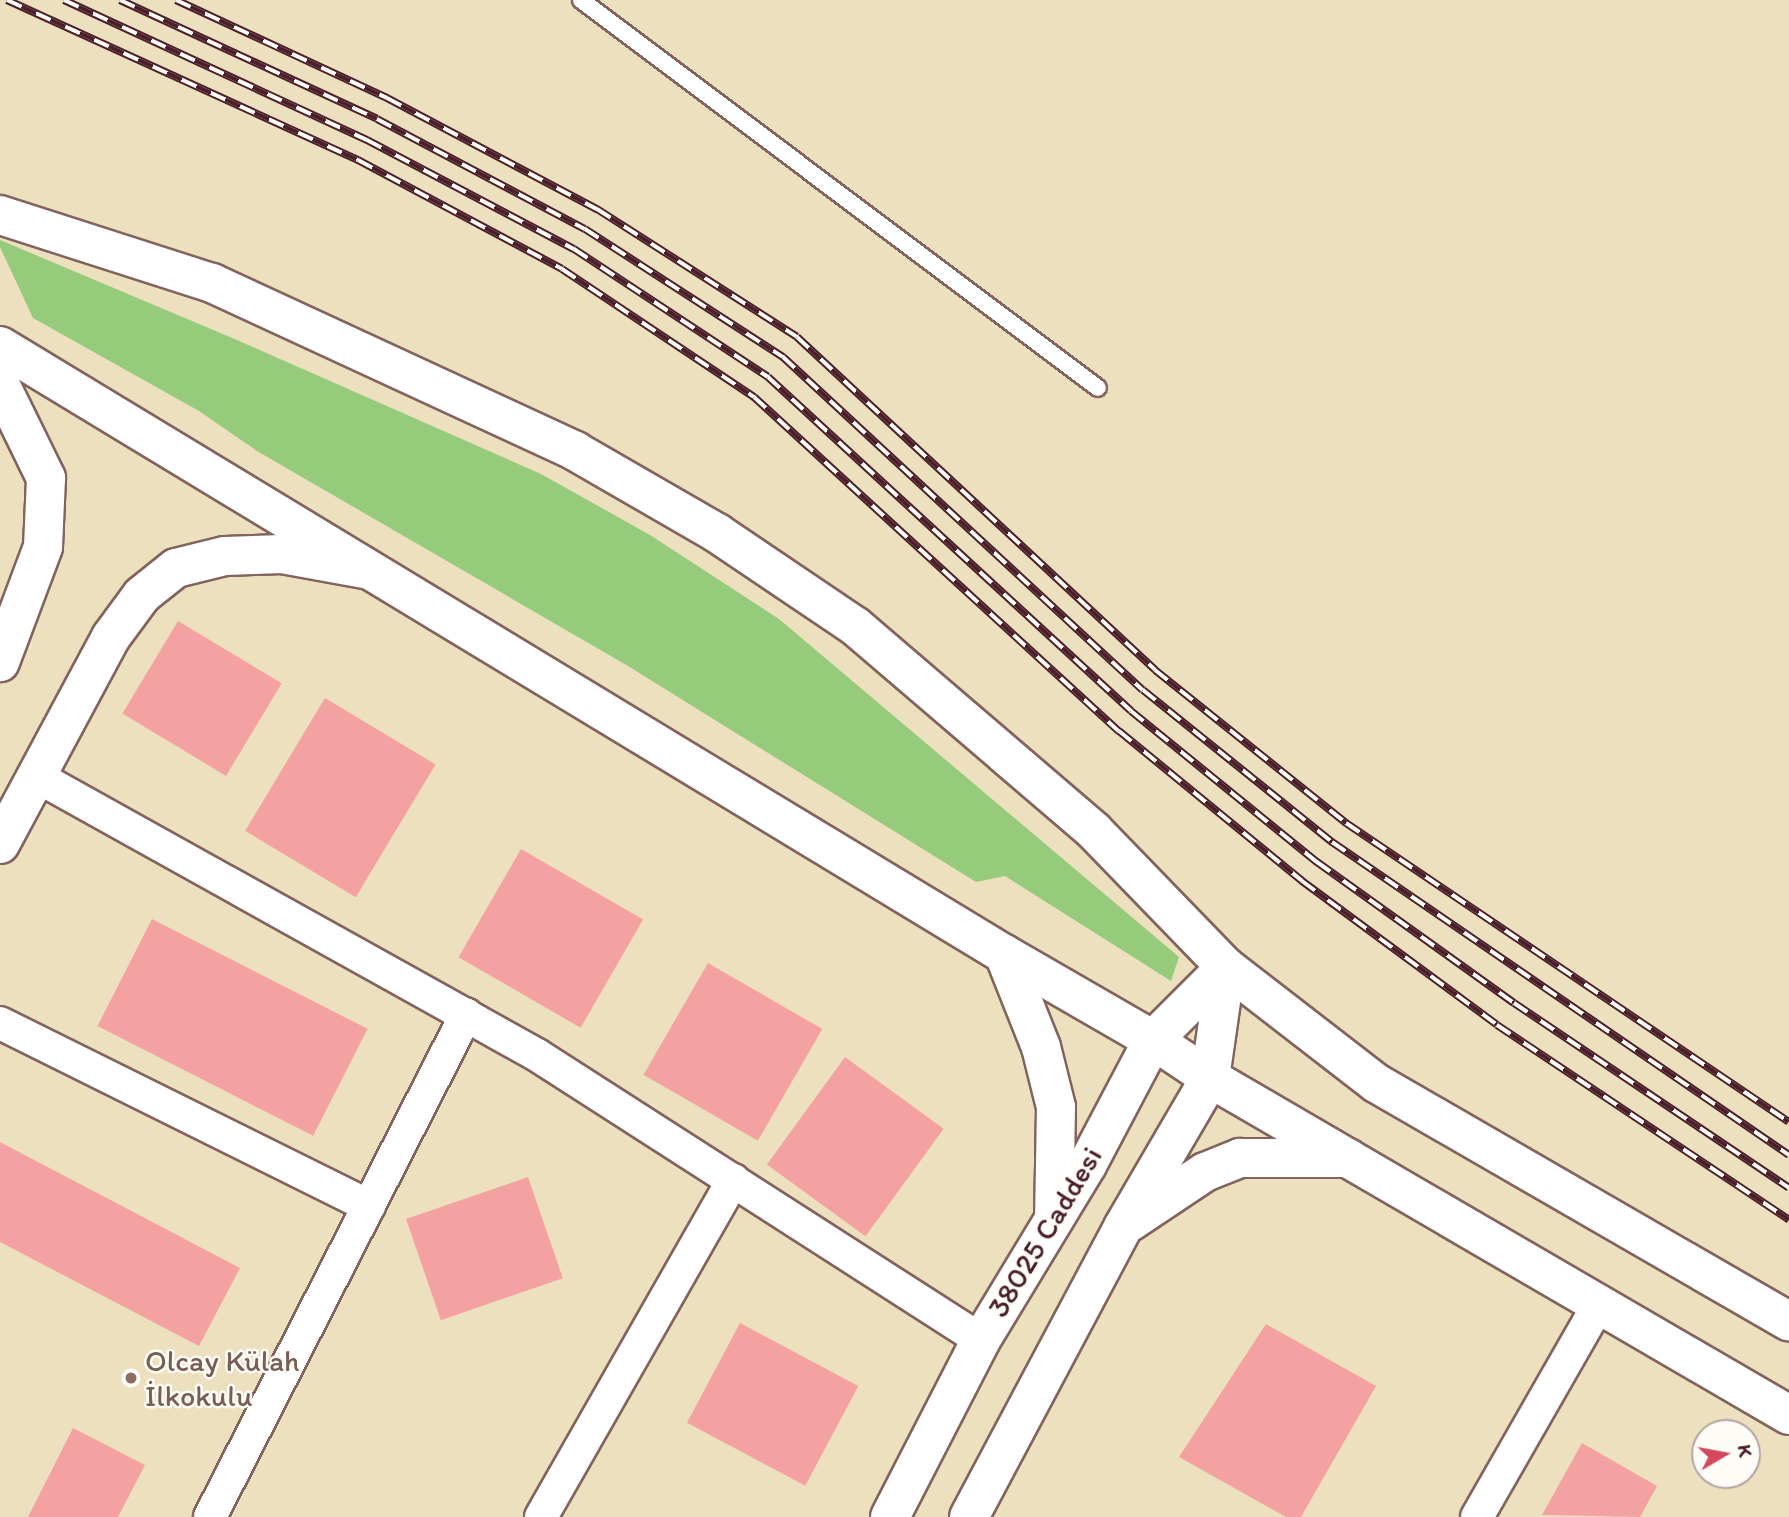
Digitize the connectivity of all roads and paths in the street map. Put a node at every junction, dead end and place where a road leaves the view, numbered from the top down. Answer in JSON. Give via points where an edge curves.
{"nodes":[{"id":1,"x":580,"y":0,"type":"edge"},
{"id":2,"x":0,"y":215,"type":"edge"},
{"id":3,"x":0,"y":346,"type":"edge"},
{"id":4,"x":0,"y":384,"type":"edge"},
{"id":5,"x":1098,"y":388,"type":"dead end"},
{"id":6,"x":370,"y":570,"type":"junction"},
{"id":7,"x":0,"y":662,"type":"edge"},
{"id":8,"x":36,"y":776,"type":"junction"},
{"id":9,"x":0,"y":844,"type":"edge"},
{"id":10,"x":1004,"y":954,"type":"junction"},
{"id":11,"x":1226,"y":967,"type":"junction"},
{"id":12,"x":466,"y":1015,"type":"junction"},
{"id":13,"x":0,"y":1023,"type":"edge"},
{"id":14,"x":1153,"y":1040,"type":"junction"},
{"id":15,"x":1210,"y":1078,"type":"junction"},
{"id":16,"x":1348,"y":1158,"type":"junction"},
{"id":17,"x":733,"y":1180,"type":"junction"},
{"id":18,"x":369,"y":1206,"type":"junction"},
{"id":19,"x":1054,"y":1219,"type":"junction"},
{"id":20,"x":1122,"y":1227,"type":"junction"},
{"id":21,"x":1599,"y":1304,"type":"junction"},
{"id":22,"x":1789,"y":1321,"type":"edge"},
{"id":23,"x":981,"y":1339,"type":"junction"},
{"id":24,"x":1789,"y":1415,"type":"edge"},
{"id":25,"x":210,"y":1517,"type":"edge"},
{"id":26,"x":541,"y":1517,"type":"edge"},
{"id":27,"x":890,"y":1517,"type":"edge"},
{"id":28,"x":969,"y":1517,"type":"edge"},
{"id":29,"x":1477,"y":1517,"type":"edge"}],
"edges":[{"from":1,"to":5,"type":"lane"},
{"from":2,"to":11,"type":"main road","via":[[212,283],[575,452],[717,533],[855,626],[1094,831]]},
{"from":3,"to":6,"type":"main road"},
{"from":4,"to":7,"type":"main road","via":[[46,478],[43,547]]},
{"from":6,"to":8,"type":"main road","via":[[282,554],[225,556],[176,568],[142,595],[111,637]]},
{"from":6,"to":10,"type":"main road"},
{"from":8,"to":9,"type":"main road"},
{"from":8,"to":12,"type":"street"},
{"from":10,"to":14,"type":"main road"},
{"from":10,"to":19,"type":"main road","via":[[1041,1047],[1056,1107]]},
{"from":11,"to":14,"type":"main road","name":"38025 Caddesi"},
{"from":11,"to":15,"type":"main road"},
{"from":11,"to":22,"type":"main road","via":[[1376,1083]]},
{"from":12,"to":17,"type":"street"},
{"from":12,"to":18,"type":"street"},
{"from":13,"to":18,"type":"street"},
{"from":14,"to":15,"type":"main road"},
{"from":14,"to":19,"type":"main road","name":"38025 Caddesi"},
{"from":15,"to":16,"type":"main road"},
{"from":15,"to":20,"type":"main road"},
{"from":16,"to":20,"type":"main road","via":[[1240,1158],[1205,1172]]},
{"from":16,"to":21,"type":"main road"},
{"from":17,"to":23,"type":"street"},
{"from":17,"to":26,"type":"street"},
{"from":18,"to":25,"type":"street"},
{"from":19,"to":23,"type":"main road","name":"38025 Caddesi"},
{"from":20,"to":28,"type":"main road"},
{"from":21,"to":24,"type":"main road"},
{"from":21,"to":29,"type":"street"},
{"from":23,"to":27,"type":"main road","name":"38025 Caddesi"}]}
